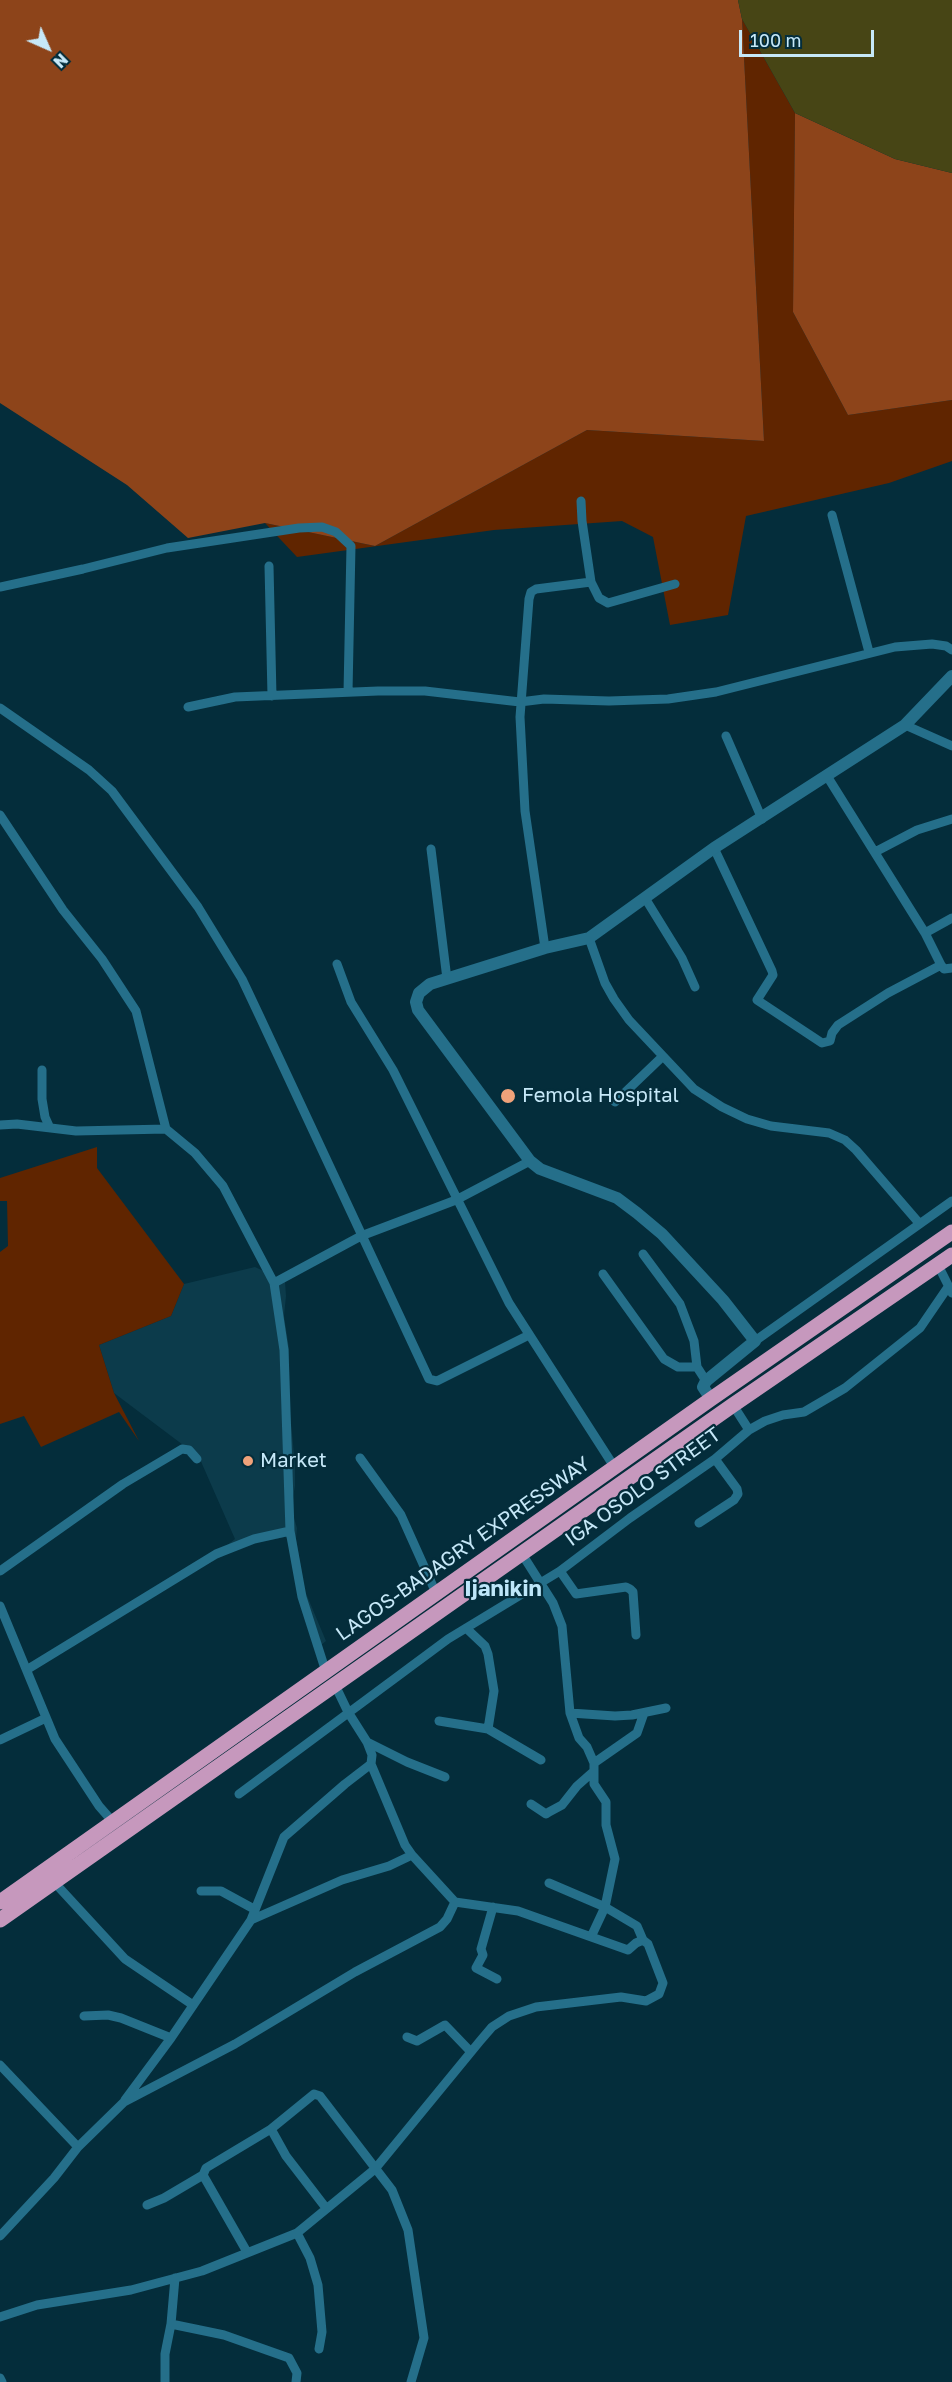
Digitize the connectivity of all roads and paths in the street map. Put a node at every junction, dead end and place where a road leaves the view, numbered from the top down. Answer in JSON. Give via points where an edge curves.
{"nodes":[{"id":1,"x":581,"y":501,"type":"dead end"},
{"id":2,"x":832,"y":515,"type":"dead end"},
{"id":3,"x":269,"y":567,"type":"dead end"},
{"id":4,"x":591,"y":582,"type":"junction"},
{"id":5,"x":675,"y":584,"type":"dead end"},
{"id":6,"x":0,"y":587,"type":"edge"},
{"id":7,"x":952,"y":650,"type":"edge"},
{"id":8,"x":869,"y":652,"type":"junction"},
{"id":9,"x":952,"y":676,"type":"edge"},
{"id":10,"x":348,"y":692,"type":"junction"},
{"id":11,"x":272,"y":696,"type":"junction"},
{"id":12,"x":520,"y":702,"type":"junction"},
{"id":13,"x":188,"y":707,"type":"dead end"},
{"id":14,"x":0,"y":708,"type":"edge"},
{"id":15,"x":905,"y":725,"type":"junction"},
{"id":16,"x":726,"y":736,"type":"dead end"},
{"id":17,"x":952,"y":746,"type":"edge"},
{"id":18,"x":827,"y":776,"type":"junction"},
{"id":19,"x":0,"y":815,"type":"edge"},
{"id":20,"x":762,"y":819,"type":"junction"},
{"id":21,"x":952,"y":819,"type":"edge"},
{"id":22,"x":714,"y":848,"type":"junction"},
{"id":23,"x":431,"y":849,"type":"dead end"},
{"id":24,"x":875,"y":852,"type":"junction"},
{"id":25,"x":645,"y":898,"type":"junction"},
{"id":26,"x":952,"y":918,"type":"edge"},
{"id":27,"x":925,"y":933,"type":"junction"},
{"id":28,"x":589,"y":938,"type":"junction"},
{"id":29,"x":546,"y":948,"type":"junction"},
{"id":30,"x":337,"y":964,"type":"dead end"},
{"id":31,"x":941,"y":965,"type":"junction"},
{"id":32,"x":952,"y":968,"type":"edge"},
{"id":33,"x":447,"y":979,"type":"junction"},
{"id":34,"x":695,"y":987,"type":"dead end"},
{"id":35,"x":662,"y":1057,"type":"junction"},
{"id":36,"x":42,"y":1070,"type":"dead end"},
{"id":37,"x":615,"y":1102,"type":"dead end"},
{"id":38,"x":0,"y":1125,"type":"edge"},
{"id":39,"x":50,"y":1128,"type":"junction"},
{"id":40,"x":165,"y":1129,"type":"junction"},
{"id":41,"x":530,"y":1161,"type":"junction"},
{"id":42,"x":456,"y":1200,"type":"junction"},
{"id":43,"x":952,"y":1201,"type":"edge"},
{"id":44,"x":919,"y":1223,"type":"junction"},
{"id":45,"x":952,"y":1232,"type":"edge"},
{"id":46,"x":361,"y":1236,"type":"junction"},
{"id":47,"x":643,"y":1254,"type":"dead end"},
{"id":48,"x":952,"y":1255,"type":"edge"},
{"id":49,"x":938,"y":1265,"type":"junction"},
{"id":50,"x":603,"y":1274,"type":"dead end"},
{"id":51,"x":274,"y":1283,"type":"junction"},
{"id":52,"x":950,"y":1290,"type":"edge"},
{"id":53,"x":529,"y":1335,"type":"junction"},
{"id":54,"x":755,"y":1341,"type":"junction"},
{"id":55,"x":697,"y":1367,"type":"junction"},
{"id":56,"x":706,"y":1382,"type":"junction"},
{"id":57,"x":711,"y":1399,"type":"junction"},
{"id":58,"x":733,"y":1405,"type":"junction"},
{"id":59,"x":749,"y":1430,"type":"junction"},
{"id":60,"x":360,"y":1458,"type":"dead end"},
{"id":61,"x":197,"y":1459,"type":"dead end"},
{"id":62,"x":715,"y":1459,"type":"junction"},
{"id":63,"x":615,"y":1468,"type":"junction"},
{"id":64,"x":699,"y":1522,"type":"dead end"},
{"id":65,"x":290,"y":1531,"type":"junction"},
{"id":66,"x":522,"y":1554,"type":"junction"},
{"id":67,"x":0,"y":1571,"type":"edge"},
{"id":68,"x":560,"y":1571,"type":"junction"},
{"id":69,"x":538,"y":1583,"type":"junction"},
{"id":70,"x":436,"y":1593,"type":"junction"},
{"id":71,"x":0,"y":1606,"type":"edge"},
{"id":72,"x":2,"y":1619,"type":"edge"},
{"id":73,"x":466,"y":1628,"type":"junction"},
{"id":74,"x":636,"y":1635,"type":"dead end"},
{"id":75,"x":28,"y":1669,"type":"junction"},
{"id":76,"x":326,"y":1672,"type":"junction"},
{"id":77,"x":335,"y":1685,"type":"junction"},
{"id":78,"x":666,"y":1708,"type":"dead end"},
{"id":79,"x":348,"y":1712,"type":"junction"},
{"id":80,"x":570,"y":1713,"type":"junction"},
{"id":81,"x":644,"y":1713,"type":"junction"},
{"id":82,"x":46,"y":1718,"type":"junction"},
{"id":83,"x":439,"y":1721,"type":"dead end"},
{"id":84,"x":488,"y":1728,"type":"junction"},
{"id":85,"x":0,"y":1740,"type":"edge"},
{"id":86,"x":367,"y":1742,"type":"junction"},
{"id":87,"x":541,"y":1760,"type":"dead end"},
{"id":88,"x":371,"y":1764,"type":"junction"},
{"id":89,"x":594,"y":1767,"type":"junction"},
{"id":90,"x":445,"y":1777,"type":"dead end"},
{"id":91,"x":239,"y":1794,"type":"dead end"},
{"id":92,"x":531,"y":1804,"type":"dead end"},
{"id":93,"x":113,"y":1822,"type":"junction"},
{"id":94,"x":412,"y":1856,"type":"junction"},
{"id":95,"x":54,"y":1882,"type":"junction"},
{"id":96,"x":549,"y":1883,"type":"dead end"},
{"id":97,"x":201,"y":1891,"type":"dead end"},
{"id":98,"x":0,"y":1902,"type":"edge"},
{"id":99,"x":455,"y":1902,"type":"junction"},
{"id":100,"x":493,"y":1907,"type":"junction"},
{"id":101,"x":605,"y":1907,"type":"junction"},
{"id":102,"x":254,"y":1909,"type":"junction"},
{"id":103,"x":0,"y":1920,"type":"edge"},
{"id":104,"x":251,"y":1920,"type":"junction"},
{"id":105,"x":591,"y":1937,"type":"junction"},
{"id":106,"x":643,"y":1940,"type":"junction"},
{"id":107,"x":496,"y":1979,"type":"dead end"},
{"id":108,"x":193,"y":2005,"type":"junction"},
{"id":109,"x":84,"y":2016,"type":"dead end"},
{"id":110,"x":406,"y":2037,"type":"dead end"},
{"id":111,"x":171,"y":2038,"type":"junction"},
{"id":112,"x":471,"y":2052,"type":"junction"},
{"id":113,"x":0,"y":2065,"type":"edge"},
{"id":114,"x":124,"y":2102,"type":"junction"},
{"id":115,"x":271,"y":2129,"type":"junction"},
{"id":116,"x":78,"y":2146,"type":"junction"},
{"id":117,"x":375,"y":2169,"type":"junction"},
{"id":118,"x":203,"y":2175,"type":"junction"},
{"id":119,"x":147,"y":2205,"type":"dead end"},
{"id":120,"x":326,"y":2208,"type":"junction"},
{"id":121,"x":297,"y":2233,"type":"junction"},
{"id":122,"x":0,"y":2236,"type":"edge"},
{"id":123,"x":247,"y":2252,"type":"junction"},
{"id":124,"x":175,"y":2278,"type":"junction"},
{"id":125,"x":0,"y":2318,"type":"edge"},
{"id":126,"x":171,"y":2324,"type":"junction"},
{"id":127,"x":319,"y":2349,"type":"dead end"},
{"id":128,"x":165,"y":2382,"type":"edge"},
{"id":129,"x":296,"y":2382,"type":"edge"},
{"id":130,"x":411,"y":2382,"type":"edge"}],
"edges":[{"from":1,"to":4,"type":"street"},
{"from":2,"to":8,"type":"street"},
{"from":3,"to":11,"type":"street"},
{"from":4,"to":5,"type":"street","via":[[599,598],[608,603]]},
{"from":4,"to":12,"type":"street","via":[[536,588],[531,592]]},
{"from":6,"to":10,"type":"street","via":[[167,548],[322,527],[336,532],[351,546]]},
{"from":7,"to":8,"type":"street","via":[[932,644]]},
{"from":8,"to":12,"type":"street","via":[[691,696]]},
{"from":9,"to":15,"type":"street"},
{"from":10,"to":11,"type":"street"},
{"from":10,"to":12,"type":"street","via":[[425,691]]},
{"from":11,"to":13,"type":"street","via":[[235,697]]},
{"from":12,"to":29,"type":"street","via":[[525,811]]},
{"from":14,"to":46,"type":"street","via":[[112,790],[198,907],[242,979]]},
{"from":15,"to":17,"type":"street"},
{"from":15,"to":18,"type":"street"},
{"from":16,"to":20,"type":"street"},
{"from":18,"to":20,"type":"street"},
{"from":18,"to":24,"type":"street"},
{"from":19,"to":40,"type":"street","via":[[136,1011]]},
{"from":20,"to":22,"type":"street"},
{"from":21,"to":24,"type":"street","via":[[917,830]]},
{"from":22,"to":25,"type":"street"},
{"from":22,"to":31,"type":"street","via":[[772,971],[757,1000],[822,1043],[830,1041],[838,1025]]},
{"from":23,"to":33,"type":"street"},
{"from":24,"to":27,"type":"street"},
{"from":25,"to":28,"type":"street"},
{"from":25,"to":34,"type":"street"},
{"from":26,"to":27,"type":"street"},
{"from":27,"to":31,"type":"street"},
{"from":28,"to":29,"type":"street"},
{"from":28,"to":35,"type":"street","via":[[605,983],[629,1020]]},
{"from":29,"to":33,"type":"street"},
{"from":30,"to":42,"type":"street","via":[[351,1002],[393,1070]]},
{"from":31,"to":32,"type":"street","via":[[944,969]]},
{"from":33,"to":41,"type":"street","via":[[430,984],[419,993],[418,1010]]},
{"from":35,"to":37,"type":"street"},
{"from":35,"to":44,"type":"street","via":[[694,1089],[747,1119],[829,1133],[845,1140]]},
{"from":36,"to":39,"type":"street","via":[[42,1099]]},
{"from":38,"to":39,"type":"street"},
{"from":39,"to":40,"type":"street"},
{"from":40,"to":51,"type":"street","via":[[195,1154],[223,1186]]},
{"from":41,"to":42,"type":"street"},
{"from":41,"to":54,"type":"street","via":[[540,1169],[617,1198],[637,1213],[662,1234],[723,1300]]},
{"from":42,"to":46,"type":"street"},
{"from":42,"to":53,"type":"street"},
{"from":43,"to":44,"type":"street"},
{"from":44,"to":54,"type":"street"},
{"from":45,"to":57,"type":"highway","name":"LAGOS-BADAGRY EXPRESSWAY"},
{"from":46,"to":51,"type":"street"},
{"from":46,"to":53,"type":"street","via":[[432,1381]]},
{"from":47,"to":55,"type":"street","via":[[680,1304],[694,1341]]},
{"from":48,"to":49,"type":"highway","name":"LAGOS-BADAGRY EXPRESSWAY"},
{"from":49,"to":52,"type":"street"},
{"from":49,"to":58,"type":"highway","name":"LAGOS-BADAGRY EXPRESSWAY"},
{"from":50,"to":55,"type":"street","via":[[664,1359],[678,1367]]},
{"from":51,"to":65,"type":"street","via":[[284,1350]]},
{"from":52,"to":59,"type":"street","name":"IGA OSOLO STREET","via":[[920,1328],[845,1388],[804,1412],[783,1415]]},
{"from":53,"to":63,"type":"street"},
{"from":54,"to":56,"type":"street"},
{"from":55,"to":56,"type":"street"},
{"from":56,"to":57,"type":"street","via":[[703,1387]]},
{"from":57,"to":63,"type":"highway","name":"LAGOS-BADAGRY EXPRESSWAY"},
{"from":58,"to":59,"type":"street"},
{"from":58,"to":66,"type":"highway","name":"LAGOS-BADAGRY EXPRESSWAY"},
{"from":59,"to":62,"type":"street","name":"IGA OSOLO STREET"},
{"from":60,"to":70,"type":"street","via":[[401,1515]]},
{"from":61,"to":67,"type":"street","via":[[189,1450],[182,1449],[123,1484]]},
{"from":62,"to":64,"type":"street","via":[[738,1494]]},
{"from":62,"to":68,"type":"street","name":"IGA OSOLO STREET"},
{"from":63,"to":70,"type":"highway","name":"LAGOS-BADAGRY EXPRESSWAY"},
{"from":65,"to":75,"type":"street","via":[[254,1539],[216,1554]]},
{"from":65,"to":76,"type":"street","via":[[302,1597]]},
{"from":66,"to":69,"type":"street"},
{"from":66,"to":77,"type":"highway","name":"LAGOS-BADAGRY EXPRESSWAY"},
{"from":68,"to":69,"type":"street","name":"IGA OSOLO STREET"},
{"from":68,"to":74,"type":"street","via":[[576,1594],[630,1589]]},
{"from":69,"to":73,"type":"street","name":"IGA OSOLO STREET"},
{"from":69,"to":80,"type":"street","via":[[553,1603],[562,1626]]},
{"from":70,"to":76,"type":"highway","name":"LAGOS-BADAGRY EXPRESSWAY"},
{"from":71,"to":72,"type":"street"},
{"from":72,"to":75,"type":"street"},
{"from":73,"to":79,"type":"street","name":"IGA OSOLO STREET"},
{"from":73,"to":84,"type":"street","via":[[488,1654],[494,1691]]},
{"from":75,"to":82,"type":"street"},
{"from":76,"to":93,"type":"highway","name":"LAGOS-BADAGRY EXPRESSWAY"},
{"from":77,"to":79,"type":"street"},
{"from":77,"to":95,"type":"highway","name":"LAGOS-BADAGRY EXPRESSWAY"},
{"from":78,"to":81,"type":"street"},
{"from":79,"to":86,"type":"street"},
{"from":79,"to":91,"type":"street","name":"IGA OSOLO STREET"},
{"from":80,"to":81,"type":"street"},
{"from":80,"to":89,"type":"street"},
{"from":81,"to":89,"type":"street","via":[[637,1733]]},
{"from":82,"to":85,"type":"street"},
{"from":82,"to":93,"type":"street","via":[[55,1739]]},
{"from":83,"to":84,"type":"street"},
{"from":84,"to":87,"type":"street"},
{"from":86,"to":88,"type":"street"},
{"from":86,"to":90,"type":"street"},
{"from":88,"to":94,"type":"street"},
{"from":88,"to":102,"type":"street","via":[[284,1838]]},
{"from":89,"to":92,"type":"street","via":[[562,1805],[546,1814]]},
{"from":89,"to":101,"type":"street","via":[[594,1784],[606,1802],[606,1825],[615,1859]]},
{"from":93,"to":98,"type":"highway","name":"LAGOS-BADAGRY EXPRESSWAY"},
{"from":94,"to":99,"type":"street"},
{"from":94,"to":104,"type":"street","via":[[342,1880]]},
{"from":95,"to":103,"type":"highway","name":"LAGOS-BADAGRY EXPRESSWAY"},
{"from":95,"to":108,"type":"street","via":[[125,1959]]},
{"from":96,"to":101,"type":"street"},
{"from":97,"to":102,"type":"street","via":[[221,1891]]},
{"from":99,"to":100,"type":"street"},
{"from":99,"to":114,"type":"street","via":[[440,1927],[355,1972],[235,2044]]},
{"from":100,"to":105,"type":"street","via":[[535,1915]]},
{"from":100,"to":107,"type":"street","via":[[480,1949],[483,1955],[476,1968]]},
{"from":101,"to":105,"type":"street"},
{"from":101,"to":106,"type":"street","via":[[637,1926]]},
{"from":102,"to":104,"type":"street"},
{"from":104,"to":108,"type":"street"},
{"from":105,"to":106,"type":"street","via":[[628,1950]]},
{"from":106,"to":112,"type":"street","via":[[663,1983],[659,1994],[646,2001],[621,1997],[536,2007],[492,2027]]},
{"from":108,"to":111,"type":"street"},
{"from":109,"to":111,"type":"street","via":[[121,2018]]},
{"from":110,"to":112,"type":"street","via":[[417,2041],[445,2025]]},
{"from":111,"to":114,"type":"street"},
{"from":112,"to":117,"type":"street"},
{"from":113,"to":116,"type":"street"},
{"from":114,"to":116,"type":"street"},
{"from":115,"to":117,"type":"street","via":[[309,2096],[320,2096]]},
{"from":115,"to":118,"type":"street","via":[[206,2168]]},
{"from":115,"to":120,"type":"street","via":[[286,2156]]},
{"from":116,"to":122,"type":"street"},
{"from":117,"to":120,"type":"street"},
{"from":117,"to":130,"type":"street","via":[[392,2190],[408,2230],[424,2338]]},
{"from":118,"to":119,"type":"street"},
{"from":118,"to":123,"type":"street"},
{"from":120,"to":121,"type":"street"},
{"from":121,"to":123,"type":"street"},
{"from":121,"to":127,"type":"street","via":[[318,2285],[322,2332]]},
{"from":123,"to":124,"type":"street"},
{"from":124,"to":125,"type":"street","via":[[131,2290],[37,2305]]},
{"from":124,"to":126,"type":"street"},
{"from":126,"to":128,"type":"street"},
{"from":126,"to":129,"type":"street","via":[[224,2334],[289,2358],[297,2373]]}]}
